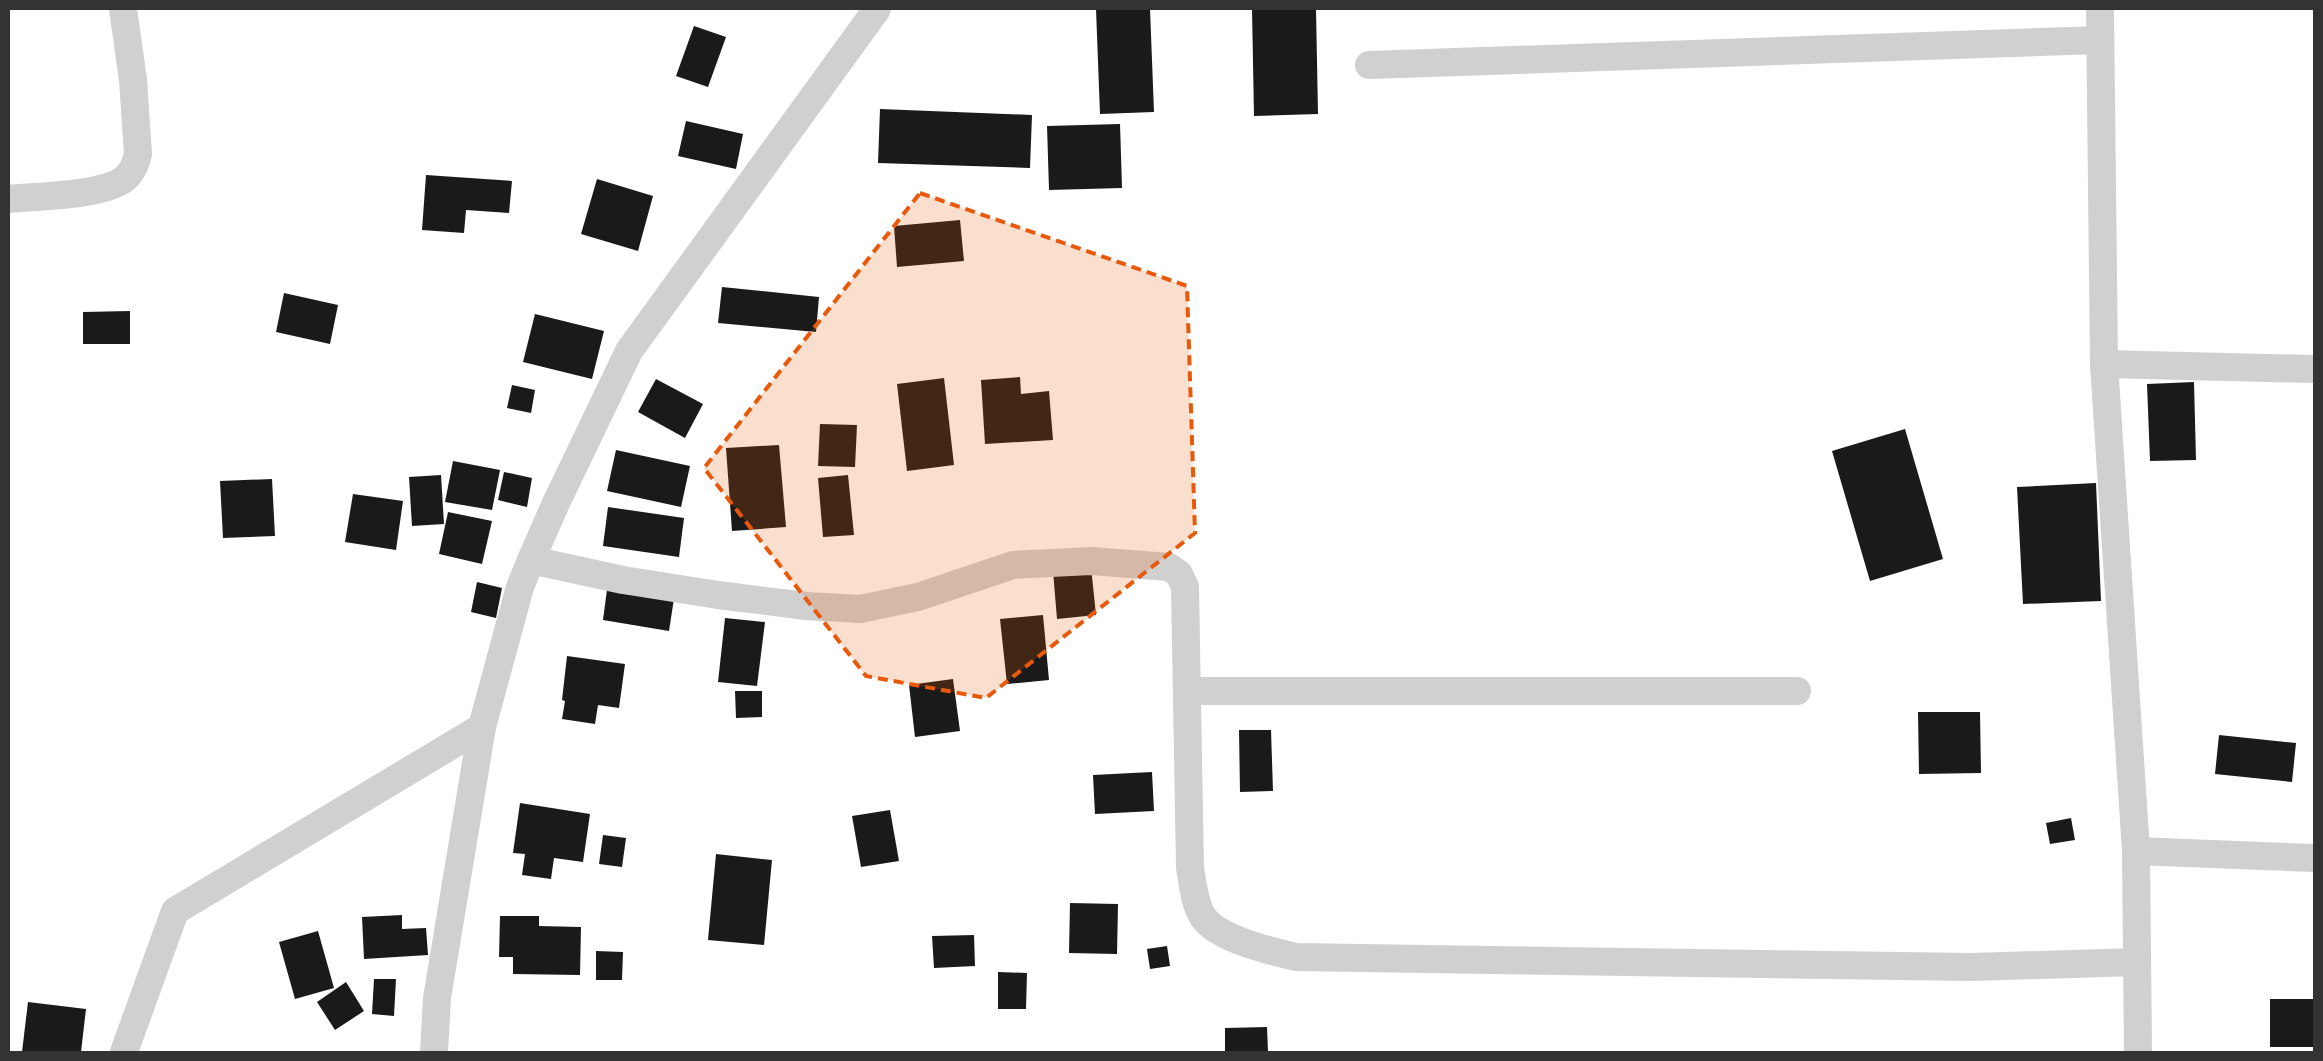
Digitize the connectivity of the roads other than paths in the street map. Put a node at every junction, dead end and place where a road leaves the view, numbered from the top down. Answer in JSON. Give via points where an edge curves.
{"nodes":[{"id":1,"x":123,"y":9,"type":"edge"},
{"id":2,"x":877,"y":9,"type":"edge"},
{"id":3,"x":2100,"y":9,"type":"edge"},
{"id":4,"x":2100,"y":40,"type":"junction"},
{"id":5,"x":1369,"y":65,"type":"dead end"},
{"id":6,"x":9,"y":199,"type":"edge"},
{"id":7,"x":2104,"y":364,"type":"junction"},
{"id":8,"x":2314,"y":369,"type":"edge"},
{"id":9,"x":531,"y":560,"type":"junction"},
{"id":10,"x":1188,"y":691,"type":"junction"},
{"id":11,"x":1797,"y":691,"type":"dead end"},
{"id":12,"x":482,"y":727,"type":"junction"},
{"id":13,"x":2136,"y":851,"type":"junction"},
{"id":14,"x":2314,"y":858,"type":"edge"},
{"id":15,"x":2137,"y":962,"type":"junction"},
{"id":16,"x":124,"y":1052,"type":"edge"},
{"id":17,"x":434,"y":1052,"type":"edge"},
{"id":18,"x":2138,"y":1052,"type":"edge"}],
"edges":[{"from":1,"to":6,"type":"street","via":[[133,80],[138,154],[135,165],[124,179],[103,190]]},
{"from":2,"to":9,"type":"street","via":[[629,351]]},
{"from":3,"to":4,"type":"street"},
{"from":4,"to":5,"type":"street"},
{"from":4,"to":7,"type":"street"},
{"from":7,"to":8,"type":"street"},
{"from":7,"to":13,"type":"street"},
{"from":9,"to":10,"type":"street","via":[[623,580],[718,595],[860,609],[918,597],[1013,565],[1091,561],[1169,567],[1179,574],[1185,587]]},
{"from":9,"to":12,"type":"street","via":[[520,587]]},
{"from":10,"to":11,"type":"street"},
{"from":10,"to":15,"type":"street","via":[[1190,868],[1195,897],[1203,916],[1215,929],[1259,949],[1296,957],[1773,965],[1970,967]]},
{"from":12,"to":16,"type":"street","via":[[175,910]]},
{"from":12,"to":17,"type":"street","via":[[437,998]]},
{"from":13,"to":14,"type":"street"},
{"from":13,"to":15,"type":"street"},
{"from":15,"to":18,"type":"street"}]}
